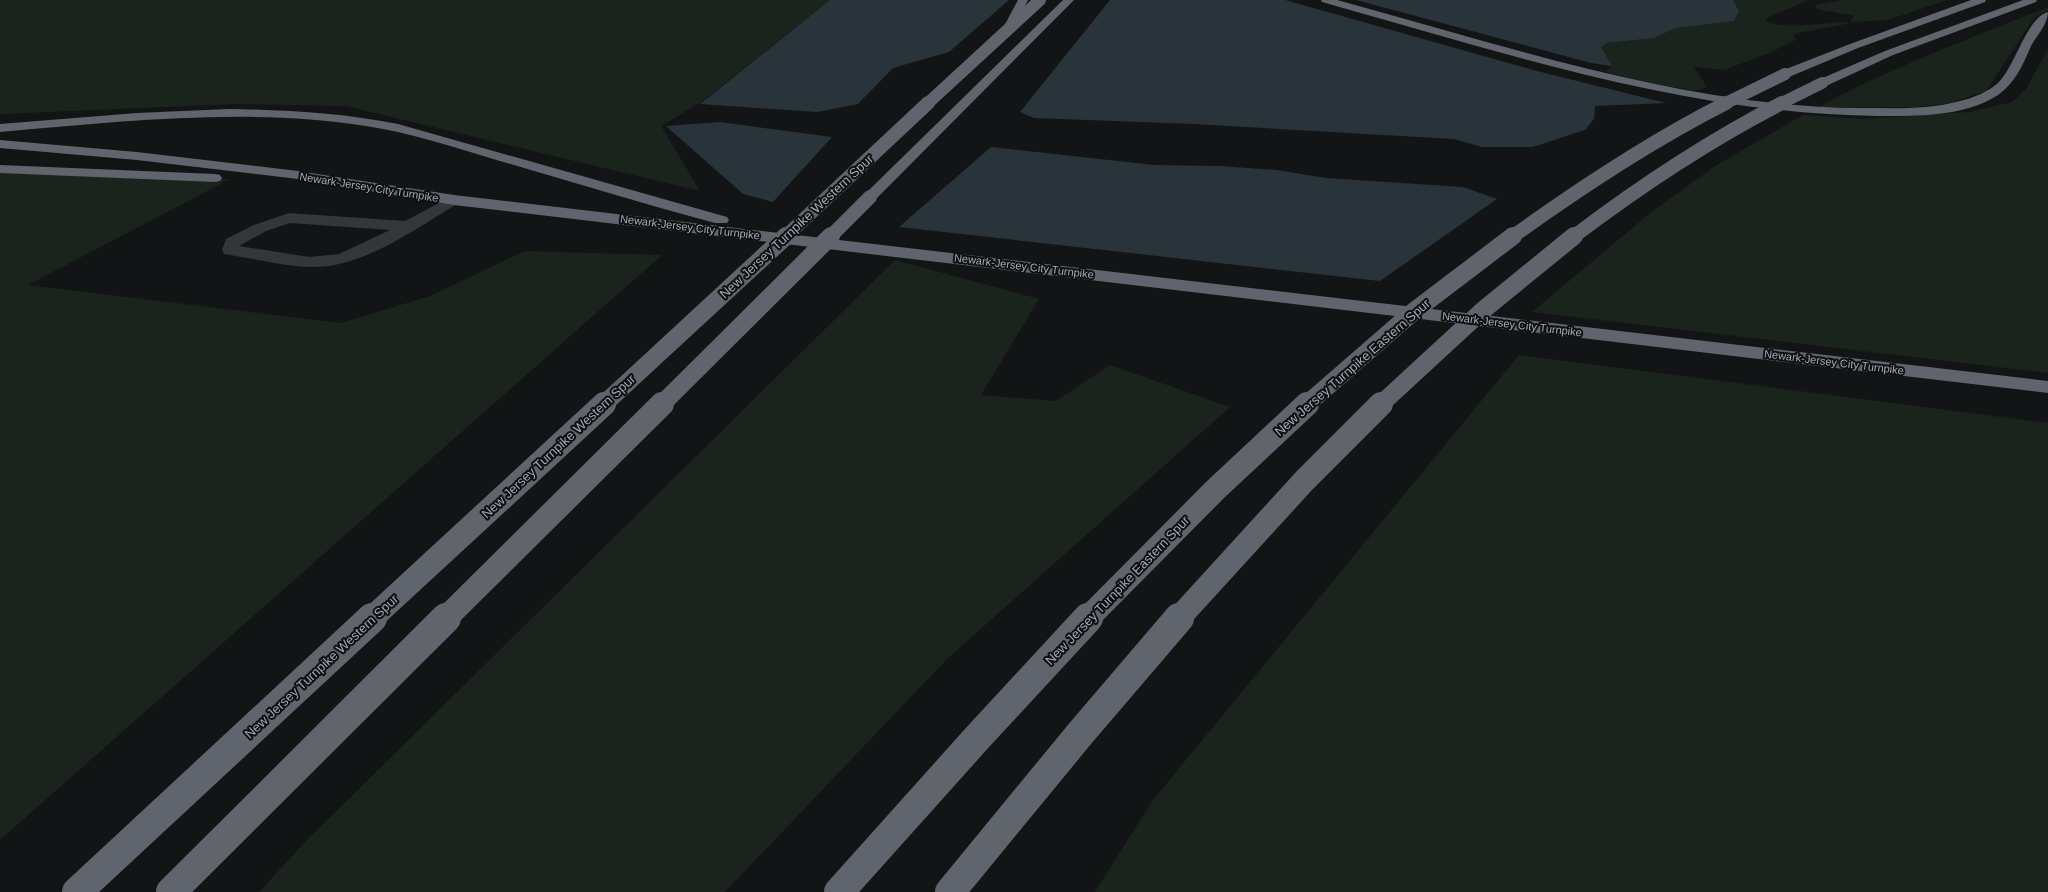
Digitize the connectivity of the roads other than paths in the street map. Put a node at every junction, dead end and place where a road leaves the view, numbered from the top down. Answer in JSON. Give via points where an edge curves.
{"nodes":[{"id":1,"x":1023,"y":0,"type":"edge"},
{"id":2,"x":1040,"y":0,"type":"edge"},
{"id":3,"x":1069,"y":0,"type":"edge"},
{"id":4,"x":1326,"y":0,"type":"edge"},
{"id":5,"x":1981,"y":0,"type":"edge"},
{"id":6,"x":2032,"y":0,"type":"edge"},
{"id":7,"x":2048,"y":15,"type":"edge"},
{"id":8,"x":1057,"y":27,"type":"dead end"},
{"id":9,"x":1012,"y":40,"type":"junction"},
{"id":10,"x":0,"y":128,"type":"edge"},
{"id":11,"x":0,"y":144,"type":"edge"},
{"id":12,"x":0,"y":158,"type":"edge"},
{"id":13,"x":0,"y":168,"type":"edge"},
{"id":14,"x":230,"y":179,"type":"junction"},
{"id":15,"x":454,"y":200,"type":"junction"},
{"id":16,"x":407,"y":226,"type":"junction"},
{"id":17,"x":804,"y":240,"type":"junction"},
{"id":18,"x":2048,"y":387,"type":"edge"},
{"id":19,"x":76,"y":892,"type":"edge"},
{"id":20,"x":171,"y":892,"type":"edge"},
{"id":21,"x":839,"y":892,"type":"edge"},
{"id":22,"x":950,"y":892,"type":"edge"}],
"edges":[{"from":1,"to":9,"type":"highway","bridge":true},
{"from":2,"to":9,"type":"highway","name":"New Jersey Turnpike Western Spur","bridge":true},
{"from":3,"to":9,"type":"highway","name":"New Jersey Turnpike Western Spur"},
{"from":4,"to":7,"type":"highway","via":[[1572,68],[1665,90],[1753,105],[1865,113],[1938,109],[1966,104],[1993,93],[2008,82],[2039,23]]},
{"from":5,"to":21,"type":"highway","name":"New Jersey Turnpike Eastern Spur","bridge":true,"via":[[1854,46],[1785,74],[1724,104],[1651,144],[1540,215],[1472,265],[1340,373],[1245,461],[1095,611],[961,755]]},
{"from":6,"to":22,"type":"highway","bridge":true,"via":[[1890,53],[1822,83],[1727,132],[1634,192],[1521,277],[1421,365],[1343,441],[1199,595],[1074,740]]},
{"from":8,"to":9,"type":"highway"},
{"from":9,"to":19,"type":"highway","name":"New Jersey Turnpike Western Spur","bridge":true},
{"from":9,"to":20,"type":"highway","name":"New Jersey Turnpike Western Spur","bridge":true},
{"from":10,"to":17,"type":"highway","via":[[222,114],[288,115],[365,122],[428,136],[647,200]]},
{"from":11,"to":15,"type":"highway","name":"Newark-Jersey City Turnpike","via":[[137,156],[298,175]]},
{"from":12,"to":14,"type":"highway"},
{"from":13,"to":14,"type":"highway"},
{"from":14,"to":15,"type":"highway"},
{"from":15,"to":16,"type":"lane"},
{"from":15,"to":17,"type":"highway","name":"Newark-Jersey City Turnpike"},
{"from":16,"to":16,"type":"lane","via":[[342,259],[310,262],[230,250],[232,243],[260,228],[289,218]]},
{"from":17,"to":18,"type":"highway","name":"Newark-Jersey City Turnpike"}]}
